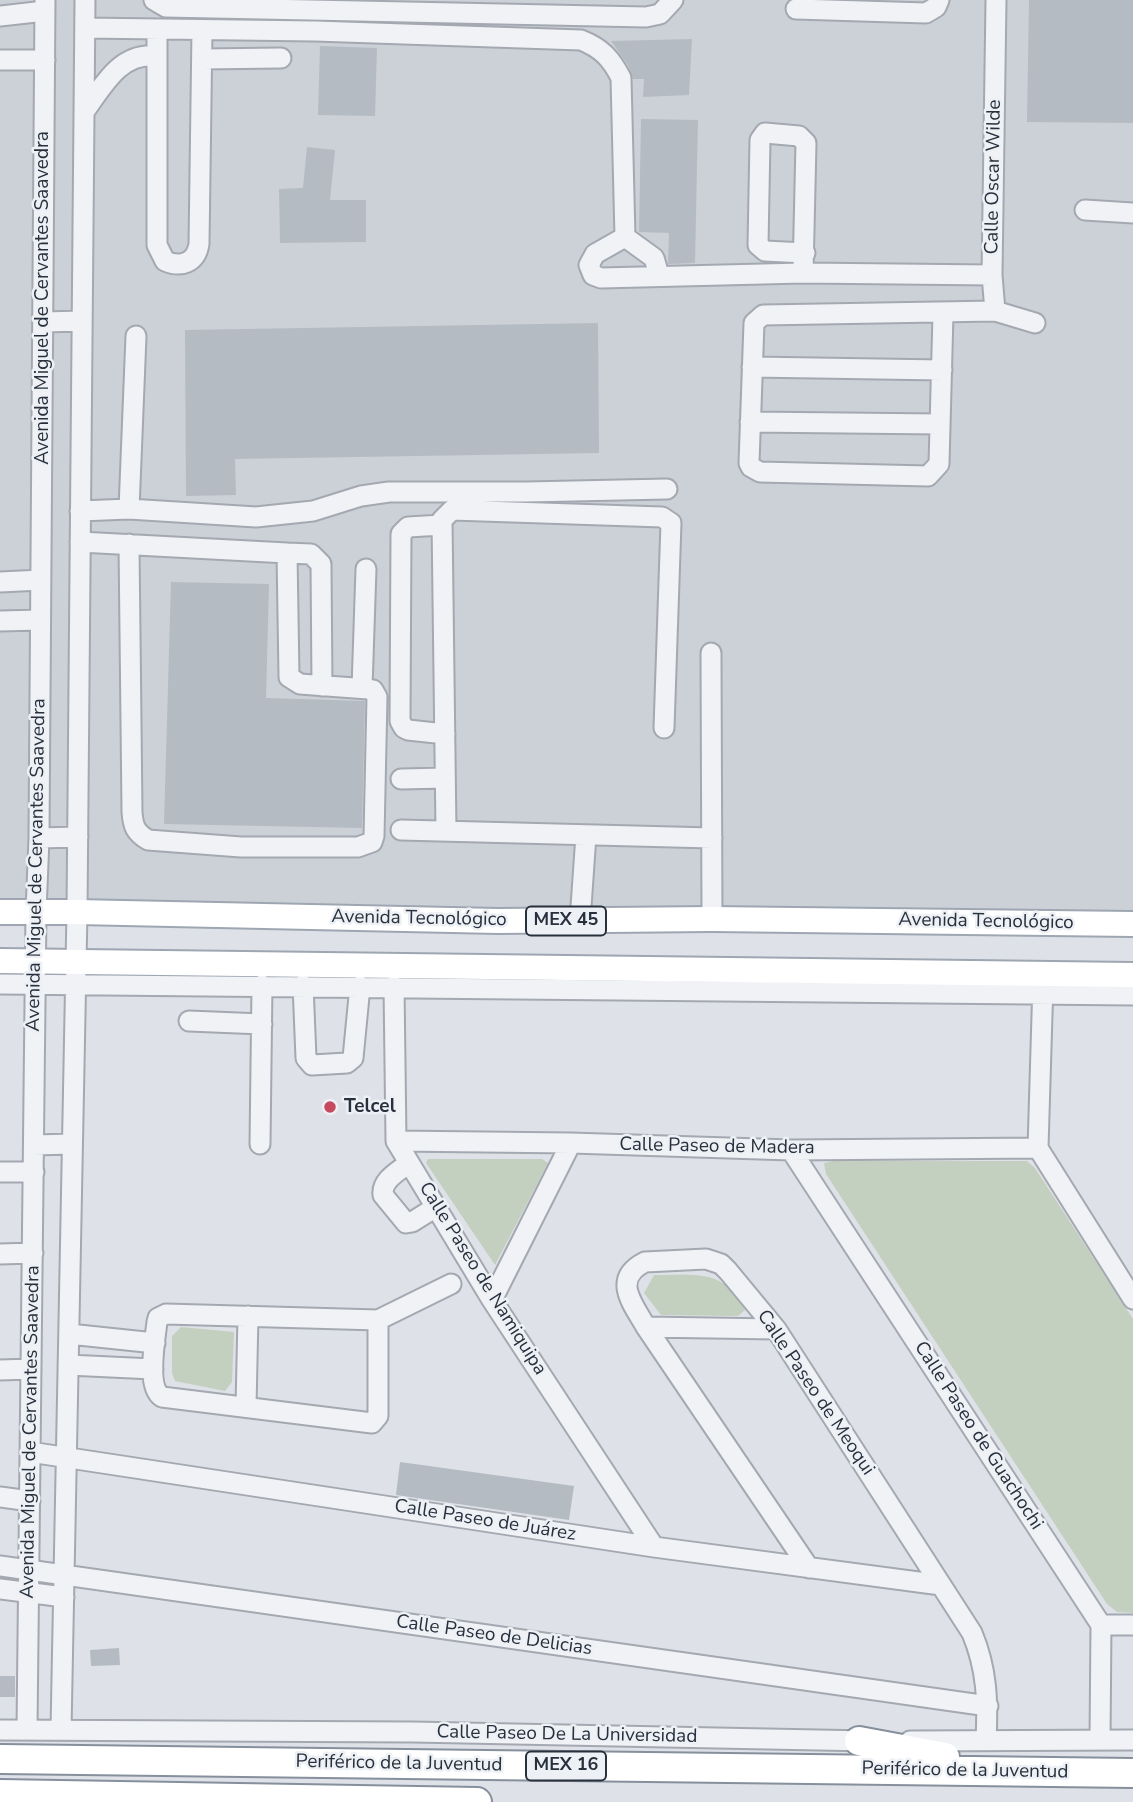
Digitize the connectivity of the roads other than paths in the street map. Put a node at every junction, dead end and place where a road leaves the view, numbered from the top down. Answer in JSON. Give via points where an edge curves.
{"nodes":[{"id":1,"x":85,"y":0,"type":"edge"},
{"id":2,"x":154,"y":0,"type":"edge"},
{"id":3,"x":673,"y":0,"type":"edge"},
{"id":4,"x":939,"y":0,"type":"edge"},
{"id":5,"x":996,"y":0,"type":"edge"},
{"id":6,"x":216,"y":4,"type":"edge"},
{"id":7,"x":45,"y":6,"type":"edge"},
{"id":8,"x":634,"y":8,"type":"edge"},
{"id":9,"x":796,"y":9,"type":"dead end"},
{"id":10,"x":0,"y":16,"type":"edge"},
{"id":11,"x":85,"y":28,"type":"junction"},
{"id":12,"x":157,"y":29,"type":"junction"},
{"id":13,"x":202,"y":30,"type":"junction"},
{"id":14,"x":156,"y":56,"type":"junction"},
{"id":15,"x":281,"y":58,"type":"dead end"},
{"id":16,"x":202,"y":59,"type":"junction"},
{"id":17,"x":0,"y":60,"type":"edge"},
{"id":18,"x":45,"y":60,"type":"junction"},
{"id":19,"x":84,"y":112,"type":"junction"},
{"id":20,"x":1084,"y":210,"type":"dead end"},
{"id":21,"x":1133,"y":213,"type":"edge"},
{"id":22,"x":625,"y":237,"type":"junction"},
{"id":23,"x":804,"y":263,"type":"junction"},
{"id":24,"x":659,"y":275,"type":"junction"},
{"id":25,"x":992,"y":275,"type":"junction"},
{"id":26,"x":995,"y":311,"type":"junction"},
{"id":27,"x":943,"y":314,"type":"junction"},
{"id":28,"x":82,"y":321,"type":"junction"},
{"id":29,"x":44,"y":322,"type":"junction"},
{"id":30,"x":1035,"y":323,"type":"dead end"},
{"id":31,"x":136,"y":336,"type":"dead end"},
{"id":32,"x":752,"y":368,"type":"junction"},
{"id":33,"x":942,"y":370,"type":"junction"},
{"id":34,"x":750,"y":422,"type":"junction"},
{"id":35,"x":940,"y":424,"type":"junction"},
{"id":36,"x":667,"y":489,"type":"dead end"},
{"id":37,"x":129,"y":509,"type":"junction"},
{"id":38,"x":80,"y":511,"type":"junction"},
{"id":39,"x":442,"y":525,"type":"junction"},
{"id":40,"x":80,"y":542,"type":"junction"},
{"id":41,"x":129,"y":544,"type":"junction"},
{"id":42,"x":287,"y":553,"type":"junction"},
{"id":43,"x":366,"y":569,"type":"dead end"},
{"id":44,"x":41,"y":580,"type":"junction"},
{"id":45,"x":0,"y":582,"type":"edge"},
{"id":46,"x":40,"y":620,"type":"junction"},
{"id":47,"x":0,"y":621,"type":"edge"},
{"id":48,"x":711,"y":653,"type":"dead end"},
{"id":49,"x":322,"y":686,"type":"junction"},
{"id":50,"x":362,"y":688,"type":"junction"},
{"id":51,"x":664,"y":728,"type":"dead end"},
{"id":52,"x":445,"y":734,"type":"junction"},
{"id":53,"x":445,"y":778,"type":"junction"},
{"id":54,"x":401,"y":779,"type":"dead end"},
{"id":55,"x":401,"y":830,"type":"dead end"},
{"id":56,"x":446,"y":831,"type":"junction"},
{"id":57,"x":586,"y":835,"type":"junction"},
{"id":58,"x":78,"y":837,"type":"junction"},
{"id":59,"x":38,"y":838,"type":"junction"},
{"id":60,"x":712,"y":838,"type":"junction"},
{"id":61,"x":0,"y":912,"type":"edge"},
{"id":62,"x":36,"y":912,"type":"junction"},
{"id":63,"x":77,"y":912,"type":"junction"},
{"id":64,"x":712,"y":919,"type":"junction"},
{"id":65,"x":580,"y":921,"type":"junction"},
{"id":66,"x":1133,"y":924,"type":"edge"},
{"id":67,"x":0,"y":961,"type":"edge"},
{"id":68,"x":75,"y":972,"type":"junction"},
{"id":69,"x":36,"y":973,"type":"junction"},
{"id":70,"x":1133,"y":975,"type":"edge"},
{"id":71,"x":0,"y":984,"type":"edge"},
{"id":72,"x":1042,"y":984,"type":"junction"},
{"id":73,"x":262,"y":985,"type":"junction"},
{"id":74,"x":303,"y":985,"type":"junction"},
{"id":75,"x":359,"y":986,"type":"junction"},
{"id":76,"x":394,"y":986,"type":"junction"},
{"id":77,"x":1133,"y":995,"type":"edge"},
{"id":78,"x":189,"y":1021,"type":"dead end"},
{"id":79,"x":262,"y":1024,"type":"junction"},
{"id":80,"x":396,"y":1141,"type":"junction"},
{"id":81,"x":571,"y":1143,"type":"junction"},
{"id":82,"x":72,"y":1144,"type":"junction"},
{"id":83,"x":260,"y":1144,"type":"dead end"},
{"id":84,"x":34,"y":1145,"type":"junction"},
{"id":85,"x":1038,"y":1148,"type":"junction"},
{"id":86,"x":791,"y":1150,"type":"junction"},
{"id":87,"x":409,"y":1163,"type":"junction"},
{"id":88,"x":0,"y":1172,"type":"edge"},
{"id":89,"x":34,"y":1172,"type":"junction"},
{"id":90,"x":436,"y":1207,"type":"junction"},
{"id":91,"x":33,"y":1253,"type":"junction"},
{"id":92,"x":0,"y":1254,"type":"edge"},
{"id":93,"x":451,"y":1284,"type":"dead end"},
{"id":94,"x":1133,"y":1299,"type":"edge"},
{"id":95,"x":492,"y":1300,"type":"junction"},
{"id":96,"x":248,"y":1316,"type":"junction"},
{"id":97,"x":378,"y":1320,"type":"junction"},
{"id":98,"x":646,"y":1327,"type":"junction"},
{"id":99,"x":776,"y":1329,"type":"junction"},
{"id":100,"x":69,"y":1335,"type":"junction"},
{"id":101,"x":155,"y":1343,"type":"junction"},
{"id":102,"x":68,"y":1365,"type":"junction"},
{"id":103,"x":31,"y":1369,"type":"junction"},
{"id":104,"x":153,"y":1369,"type":"junction"},
{"id":105,"x":0,"y":1370,"type":"edge"},
{"id":106,"x":246,"y":1406,"type":"junction"},
{"id":107,"x":30,"y":1452,"type":"junction"},
{"id":108,"x":66,"y":1458,"type":"junction"},
{"id":109,"x":0,"y":1497,"type":"edge"},
{"id":110,"x":30,"y":1501,"type":"junction"},
{"id":111,"x":654,"y":1547,"type":"junction"},
{"id":112,"x":0,"y":1566,"type":"edge"},
{"id":113,"x":809,"y":1568,"type":"junction"},
{"id":114,"x":29,"y":1571,"type":"junction"},
{"id":115,"x":64,"y":1575,"type":"junction"},
{"id":116,"x":941,"y":1585,"type":"junction"},
{"id":117,"x":0,"y":1589,"type":"edge"},
{"id":118,"x":29,"y":1593,"type":"junction"},
{"id":119,"x":64,"y":1597,"type":"junction"},
{"id":120,"x":1101,"y":1625,"type":"junction"},
{"id":121,"x":1133,"y":1625,"type":"edge"},
{"id":122,"x":988,"y":1706,"type":"junction"},
{"id":123,"x":0,"y":1730,"type":"edge"},
{"id":124,"x":27,"y":1730,"type":"junction"},
{"id":125,"x":61,"y":1730,"type":"junction"},
{"id":126,"x":986,"y":1740,"type":"junction"},
{"id":127,"x":1100,"y":1740,"type":"junction"},
{"id":128,"x":1133,"y":1740,"type":"edge"},
{"id":129,"x":859,"y":1741,"type":"junction"},
{"id":130,"x":0,"y":1759,"type":"edge"},
{"id":131,"x":1024,"y":1772,"type":"junction"},
{"id":132,"x":1133,"y":1773,"type":"edge"},
{"id":133,"x":0,"y":1794,"type":"edge"},
{"id":134,"x":301,"y":1801,"type":"edge"},
{"id":135,"x":477,"y":1802,"type":"edge"}],
"edges":[{"from":1,"to":11,"type":"street","name":"Avenida Miguel de Cervantes Saavedra"},
{"from":2,"to":6,"type":"street","via":[[166,7]]},
{"from":3,"to":8,"type":"street","via":[[660,13],[646,17]]},
{"from":4,"to":9,"type":"street","via":[[926,13]]},
{"from":5,"to":25,"type":"street","name":"Calle Oscar Wilde"},
{"from":6,"to":8,"type":"street"},
{"from":7,"to":10,"type":"street"},
{"from":7,"to":18,"type":"street","name":"Avenida Miguel de Cervantes Saavedra"},
{"from":11,"to":12,"type":"street"},
{"from":11,"to":19,"type":"street","name":"Avenida Miguel de Cervantes Saavedra"},
{"from":12,"to":13,"type":"street"},
{"from":12,"to":14,"type":"street"},
{"from":13,"to":16,"type":"street"},
{"from":13,"to":22,"type":"street","via":[[564,38],[596,46],[614,63],[621,78]]},
{"from":14,"to":16,"type":"street","via":[[156,245],[171,264],[189,263],[200,244]]},
{"from":14,"to":19,"type":"street","via":[[139,55],[122,64]]},
{"from":15,"to":16,"type":"street"},
{"from":17,"to":18,"type":"street"},
{"from":18,"to":29,"type":"street","name":"Avenida Miguel de Cervantes Saavedra"},
{"from":19,"to":28,"type":"street","name":"Avenida Miguel de Cervantes Saavedra"},
{"from":20,"to":21,"type":"street"},
{"from":22,"to":24,"type":"street","via":[[654,258]]},
{"from":22,"to":24,"type":"street","via":[[595,254],[589,265],[593,275]]},
{"from":23,"to":23,"type":"street","via":[[806,143],[799,136],[765,133],[760,140],[758,245]]},
{"from":23,"to":24,"type":"street"},
{"from":23,"to":25,"type":"street"},
{"from":25,"to":26,"type":"street","name":"Calle Oscar Wilde"},
{"from":26,"to":27,"type":"street"},
{"from":26,"to":30,"type":"street"},
{"from":27,"to":32,"type":"street","via":[[763,315],[754,323]]},
{"from":27,"to":33,"type":"street"},
{"from":28,"to":29,"type":"street"},
{"from":28,"to":38,"type":"street","name":"Avenida Miguel de Cervantes Saavedra"},
{"from":29,"to":44,"type":"street","name":"Avenida Miguel de Cervantes Saavedra"},
{"from":31,"to":37,"type":"street"},
{"from":32,"to":33,"type":"street"},
{"from":32,"to":34,"type":"street"},
{"from":33,"to":35,"type":"street"},
{"from":34,"to":35,"type":"street"},
{"from":34,"to":35,"type":"street","via":[[749,463],[760,472],[928,476],[939,464]]},
{"from":36,"to":37,"type":"street","via":[[389,492],[313,511],[256,517]]},
{"from":37,"to":38,"type":"street"},
{"from":38,"to":40,"type":"street","name":"Avenida Miguel de Cervantes Saavedra"},
{"from":39,"to":51,"type":"street","via":[[452,510],[668,519]]},
{"from":39,"to":52,"type":"street"},
{"from":39,"to":52,"type":"street","via":[[408,527],[401,534],[400,721],[408,730]]},
{"from":40,"to":41,"type":"street"},
{"from":40,"to":58,"type":"street","name":"Avenida Miguel de Cervantes Saavedra"},
{"from":41,"to":42,"type":"street"},
{"from":41,"to":50,"type":"street","via":[[132,812],[139,834],[148,839],[241,847],[367,846],[374,836],[378,700],[373,690]]},
{"from":42,"to":49,"type":"street","via":[[289,677],[300,684]]},
{"from":42,"to":49,"type":"street","via":[[311,554],[321,564]]},
{"from":43,"to":50,"type":"street"},
{"from":44,"to":45,"type":"street"},
{"from":44,"to":46,"type":"street","name":"Avenida Miguel de Cervantes Saavedra"},
{"from":46,"to":47,"type":"street"},
{"from":46,"to":59,"type":"street","name":"Avenida Miguel de Cervantes Saavedra"},
{"from":48,"to":60,"type":"street"},
{"from":49,"to":50,"type":"street"},
{"from":52,"to":53,"type":"street"},
{"from":53,"to":54,"type":"street"},
{"from":53,"to":56,"type":"street"},
{"from":55,"to":56,"type":"street"},
{"from":56,"to":57,"type":"street"},
{"from":57,"to":60,"type":"street"},
{"from":57,"to":65,"type":"street"},
{"from":58,"to":59,"type":"street"},
{"from":58,"to":63,"type":"street","name":"Avenida Miguel de Cervantes Saavedra"},
{"from":59,"to":62,"type":"street","name":"Avenida Miguel de Cervantes Saavedra"},
{"from":60,"to":64,"type":"street"},
{"from":61,"to":62,"type":"main road","name":"Avenida Tecnológico","number":"MEX 45"},
{"from":62,"to":63,"type":"main road","name":"Avenida Tecnológico","number":"MEX 45"},
{"from":62,"to":69,"type":"street","name":"Avenida Miguel de Cervantes Saavedra"},
{"from":63,"to":65,"type":"main road","name":"Avenida Tecnológico","number":"MEX 45"},
{"from":63,"to":68,"type":"street","name":"Avenida Miguel de Cervantes Saavedra"},
{"from":64,"to":65,"type":"main road","name":"Avenida Tecnológico","number":"MEX 45"},
{"from":64,"to":66,"type":"main road","name":"Avenida Tecnológico","number":"MEX 45"},
{"from":67,"to":69,"type":"main road"},
{"from":68,"to":69,"type":"main road"},
{"from":68,"to":72,"type":"main road"},
{"from":68,"to":73,"type":"street"},
{"from":68,"to":82,"type":"street","name":"Avenida Miguel de Cervantes Saavedra"},
{"from":69,"to":71,"type":"street"},
{"from":69,"to":84,"type":"street","name":"Avenida Miguel de Cervantes Saavedra"},
{"from":70,"to":72,"type":"main road"},
{"from":72,"to":76,"type":"street"},
{"from":72,"to":77,"type":"street"},
{"from":72,"to":85,"type":"street"},
{"from":73,"to":74,"type":"street"},
{"from":73,"to":79,"type":"street"},
{"from":74,"to":75,"type":"street"},
{"from":74,"to":75,"type":"street","via":[[306,1058],[312,1065],[347,1063],[353,1058]]},
{"from":75,"to":76,"type":"street"},
{"from":76,"to":80,"type":"street","name":"Calle Paseo de Namiquipa"},
{"from":78,"to":79,"type":"street"},
{"from":79,"to":83,"type":"street"},
{"from":80,"to":81,"type":"street","name":"Calle Paseo de Madera"},
{"from":80,"to":87,"type":"street","name":"Calle Paseo de Namiquipa"},
{"from":81,"to":86,"type":"street","name":"Calle Paseo de Madera"},
{"from":81,"to":95,"type":"street"},
{"from":82,"to":84,"type":"street"},
{"from":82,"to":100,"type":"street","name":"Avenida Miguel de Cervantes Saavedra"},
{"from":84,"to":89,"type":"street","name":"Avenida Miguel de Cervantes Saavedra"},
{"from":85,"to":86,"type":"street","name":"Calle Paseo de Madera"},
{"from":85,"to":94,"type":"street"},
{"from":86,"to":120,"type":"street","name":"Calle Paseo de Guachochi"},
{"from":87,"to":90,"type":"street","name":"Calle Paseo de Namiquipa"},
{"from":87,"to":90,"type":"street","via":[[385,1182],[383,1195],[406,1223]]},
{"from":88,"to":89,"type":"street"},
{"from":89,"to":91,"type":"street","name":"Avenida Miguel de Cervantes Saavedra"},
{"from":90,"to":95,"type":"street","name":"Calle Paseo de Namiquipa"},
{"from":91,"to":92,"type":"street"},
{"from":91,"to":103,"type":"street","name":"Avenida Miguel de Cervantes Saavedra"},
{"from":93,"to":97,"type":"street"},
{"from":95,"to":111,"type":"street","name":"Calle Paseo de Namiquipa"},
{"from":96,"to":97,"type":"street"},
{"from":96,"to":101,"type":"street","via":[[166,1314],[159,1318]]},
{"from":96,"to":106,"type":"street"},
{"from":97,"to":106,"type":"street","via":[[378,1416],[372,1423]]},
{"from":98,"to":99,"type":"street"},
{"from":98,"to":99,"type":"street","name":"Calle Paseo de Meoqui","via":[[627,1293],[632,1271],[645,1262],[706,1259],[728,1271]]},
{"from":98,"to":113,"type":"street","name":"Calle Paseo de Meoqui"},
{"from":99,"to":116,"type":"street","name":"Calle Paseo de Meoqui"},
{"from":100,"to":101,"type":"street"},
{"from":100,"to":102,"type":"street","name":"Avenida Miguel de Cervantes Saavedra"},
{"from":101,"to":104,"type":"street"},
{"from":102,"to":104,"type":"street"},
{"from":102,"to":108,"type":"street","name":"Avenida Miguel de Cervantes Saavedra"},
{"from":103,"to":105,"type":"street"},
{"from":103,"to":107,"type":"street","name":"Avenida Miguel de Cervantes Saavedra"},
{"from":104,"to":106,"type":"street","via":[[154,1388],[162,1397]]},
{"from":107,"to":108,"type":"street","name":"Calle Paseo de Juárez"},
{"from":107,"to":110,"type":"street","name":"Avenida Miguel de Cervantes Saavedra"},
{"from":108,"to":111,"type":"street","name":"Calle Paseo de Juárez"},
{"from":108,"to":115,"type":"street","name":"Avenida Miguel de Cervantes Saavedra"},
{"from":109,"to":110,"type":"street"},
{"from":110,"to":114,"type":"street","name":"Avenida Miguel de Cervantes Saavedra"},
{"from":111,"to":113,"type":"street","name":"Calle Paseo de Juárez"},
{"from":112,"to":114,"type":"street","name":"Calle Paseo de Delicias"},
{"from":113,"to":116,"type":"street","name":"Calle Paseo de Juárez"},
{"from":114,"to":115,"type":"street","name":"Calle Paseo de Delicias"},
{"from":114,"to":118,"type":"street","name":"Avenida Miguel de Cervantes Saavedra"},
{"from":115,"to":119,"type":"street","name":"Avenida Miguel de Cervantes Saavedra"},
{"from":115,"to":122,"type":"street","name":"Calle Paseo de Delicias"},
{"from":116,"to":122,"type":"street","name":"Calle Paseo de Meoqui","via":[[980,1651]]},
{"from":117,"to":118,"type":"street"},
{"from":118,"to":119,"type":"street"},
{"from":118,"to":124,"type":"street","name":"Avenida Miguel de Cervantes Saavedra"},
{"from":119,"to":125,"type":"street","name":"Avenida Miguel de Cervantes Saavedra"},
{"from":120,"to":121,"type":"street"},
{"from":120,"to":127,"type":"street"},
{"from":122,"to":126,"type":"street","name":"Calle Paseo de Meoqui"},
{"from":123,"to":124,"type":"street","name":"Calle Paseo De La Universidad"},
{"from":124,"to":125,"type":"street","name":"Calle Paseo De La Universidad"},
{"from":125,"to":129,"type":"street","name":"Calle Paseo De La Universidad"},
{"from":126,"to":127,"type":"street","name":"Calle Paseo De La Universidad"},
{"from":126,"to":129,"type":"street","name":"Calle Paseo De La Universidad"},
{"from":127,"to":128,"type":"street","name":"Calle Paseo De La Universidad"},
{"from":129,"to":131,"type":"highway"},
{"from":130,"to":131,"type":"highway","name":"Periférico de la Juventud","number":"MEX 16"},
{"from":131,"to":132,"type":"highway","name":"Periférico de la Juventud","number":"MEX 16"},
{"from":133,"to":134,"type":"highway","name":"Periférico de la Juventud"},
{"from":134,"to":135,"type":"highway","name":"Periférico de la Juventud"}]}
